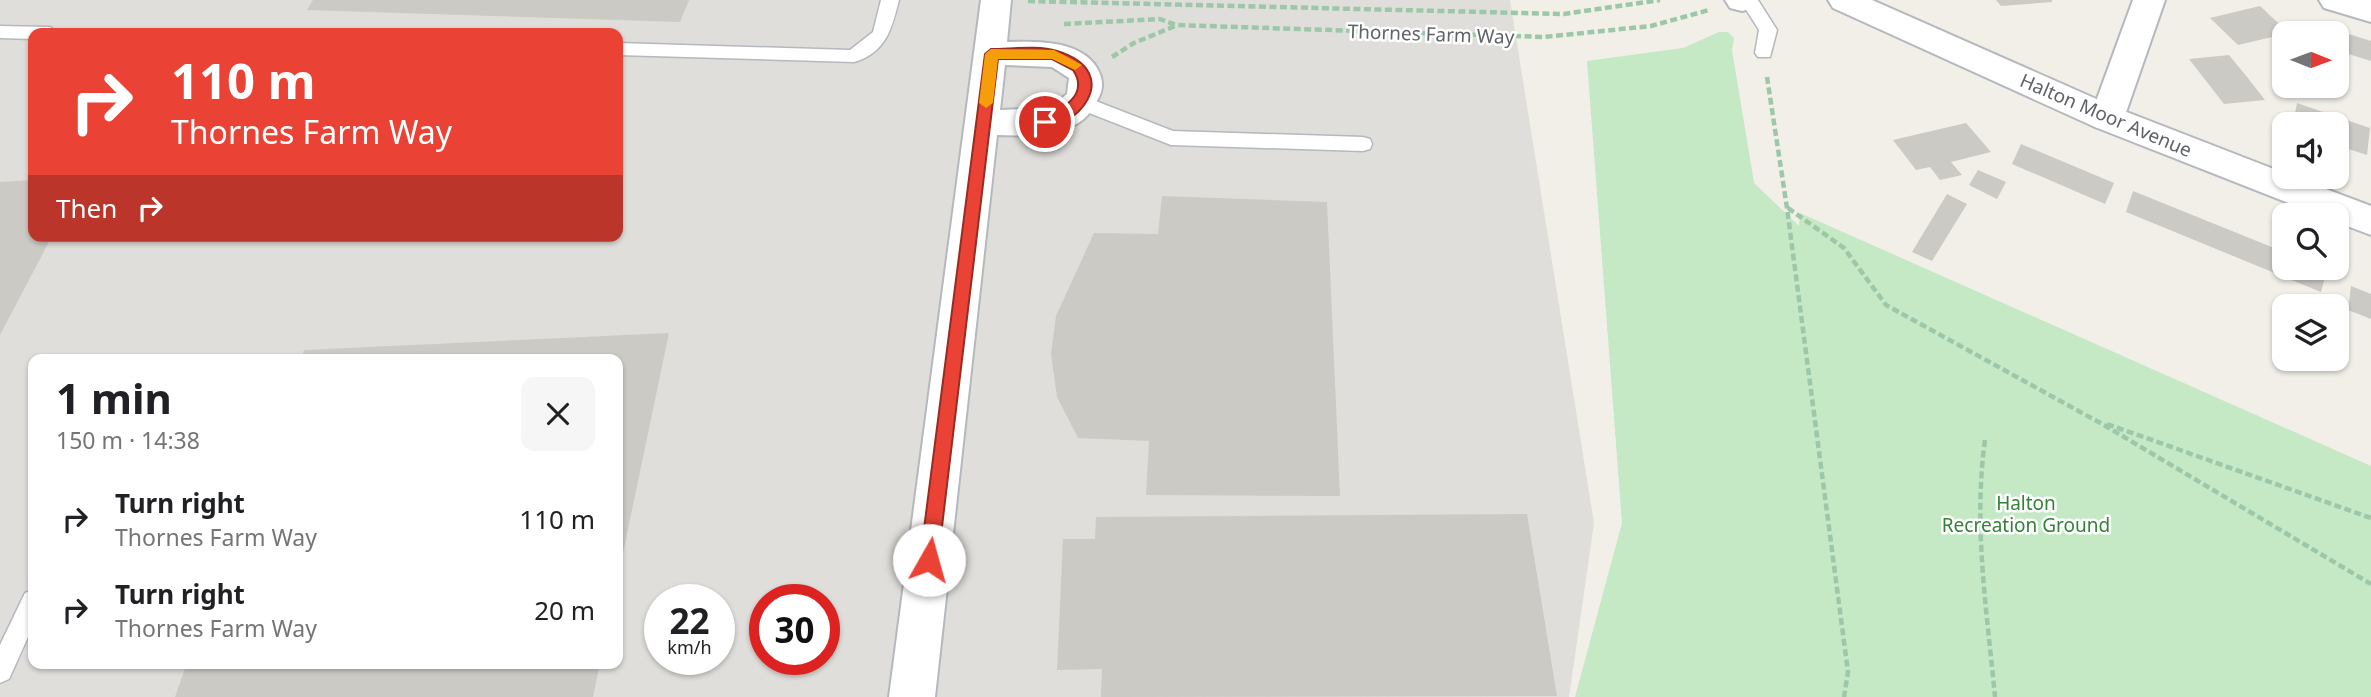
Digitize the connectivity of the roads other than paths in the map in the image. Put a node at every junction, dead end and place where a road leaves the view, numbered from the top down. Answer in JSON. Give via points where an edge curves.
{"nodes":[{"id":1,"x":890,"y":0,"type":"edge"},
{"id":2,"x":996,"y":0,"type":"edge"},
{"id":3,"x":1749,"y":0,"type":"edge"},
{"id":4,"x":1844,"y":0,"type":"edge"},
{"id":5,"x":2149,"y":0,"type":"edge"},
{"id":6,"x":2335,"y":0,"type":"edge"},
{"id":7,"x":2371,"y":11,"type":"edge"},
{"id":8,"x":0,"y":32,"type":"edge"},
{"id":9,"x":28,"y":33,"type":"edge"},
{"id":10,"x":623,"y":49,"type":"edge"},
{"id":11,"x":1764,"y":53,"type":"road end"},
{"id":12,"x":1006,"y":54,"type":"junction"},
{"id":13,"x":1083,"y":94,"type":"junction"},
{"id":14,"x":2107,"y":118,"type":"junction"},
{"id":15,"x":983,"y":123,"type":"junction"},
{"id":16,"x":1363,"y":144,"type":"dead end"},
{"id":17,"x":2371,"y":221,"type":"edge"},
{"id":18,"x":28,"y":612,"type":"edge"},
{"id":19,"x":0,"y":671,"type":"edge"},
{"id":20,"x":912,"y":697,"type":"edge"}],
"edges":[{"from":1,"to":10,"type":"lane","via":[[881,35],[855,56]]},
{"from":2,"to":12,"type":"street"},
{"from":3,"to":11,"type":"lane","via":[[1768,30]]},
{"from":4,"to":14,"type":"street","name":"Halton Moor Avenue"},
{"from":5,"to":14,"type":"street"},
{"from":6,"to":7,"type":"street"},
{"from":8,"to":9,"type":"lane"},
{"from":12,"to":13,"type":"street","via":[[1054,54],[1067,59],[1084,76]]},
{"from":12,"to":15,"type":"street"},
{"from":13,"to":15,"type":"street","via":[[1060,117],[1045,122]]},
{"from":13,"to":16,"type":"lane","via":[[1171,138]]},
{"from":14,"to":17,"type":"street","name":"Halton Moor Avenue"},
{"from":15,"to":20,"type":"street"},
{"from":18,"to":19,"type":"lane"}]}
